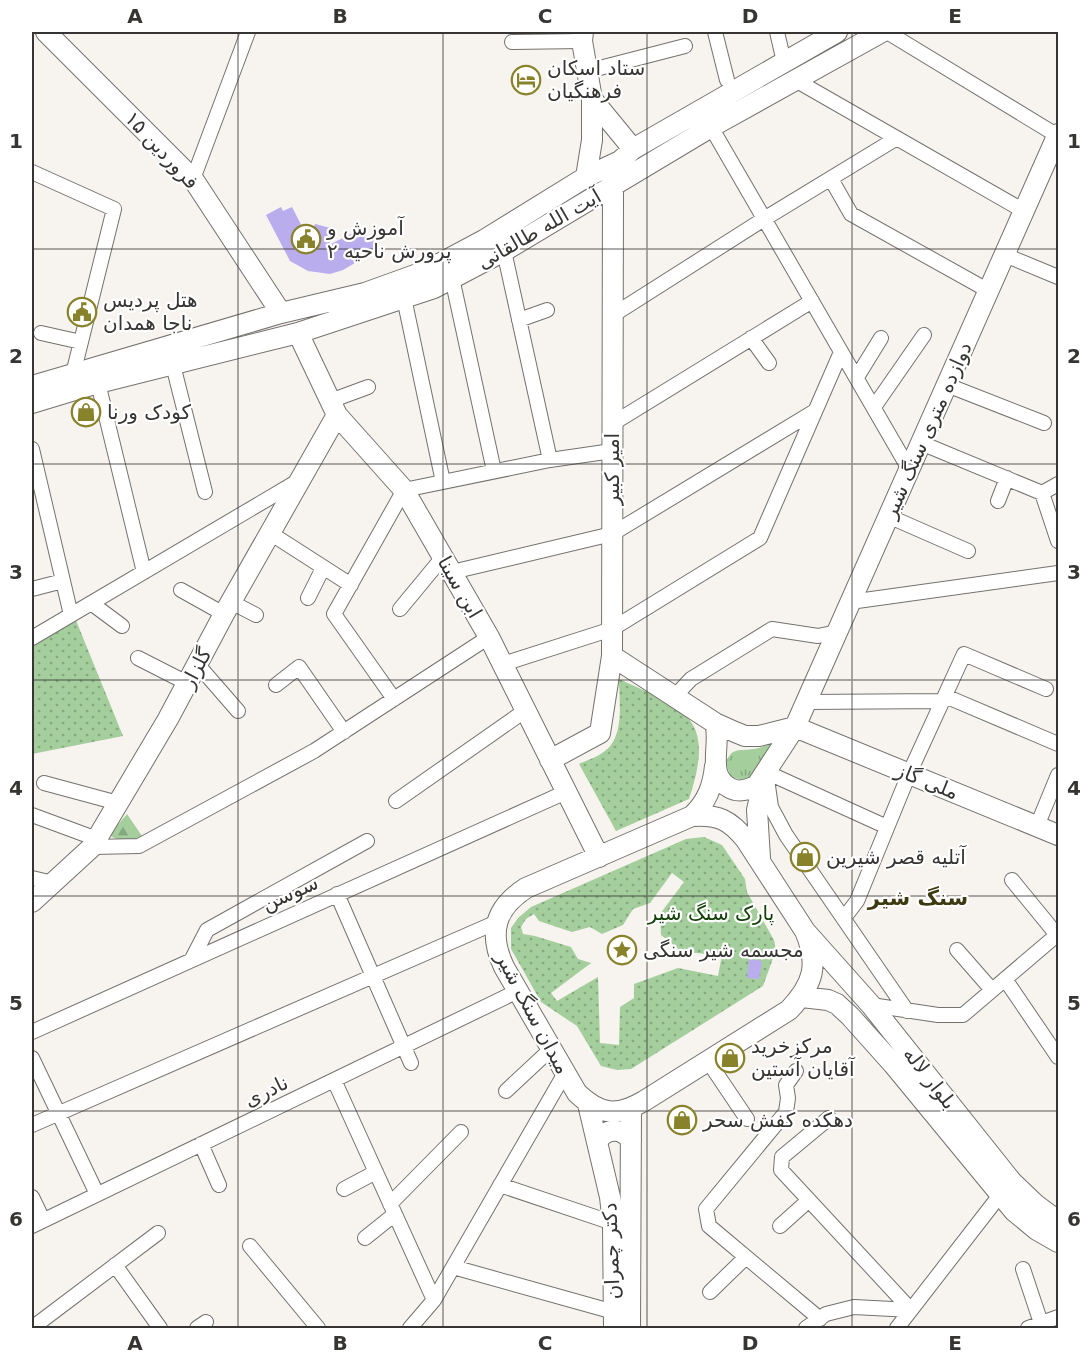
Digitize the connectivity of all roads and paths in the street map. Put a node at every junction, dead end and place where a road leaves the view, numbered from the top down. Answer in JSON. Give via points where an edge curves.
{"nodes":[{"id":1,"x":46,"y":32,"type":"edge"},
{"id":2,"x":248,"y":32,"type":"edge"},
{"id":3,"x":716,"y":32,"type":"edge"},
{"id":4,"x":777,"y":32,"type":"edge"},
{"id":5,"x":837,"y":32,"type":"edge"},
{"id":6,"x":882,"y":32,"type":"edge"},
{"id":7,"x":887,"y":32,"type":"edge"},
{"id":8,"x":583,"y":36,"type":"edge"},
{"id":9,"x":512,"y":42,"type":"dead end"},
{"id":10,"x":685,"y":46,"type":"dead end"},
{"id":11,"x":784,"y":62,"type":"junction"},
{"id":12,"x":588,"y":71,"type":"junction"},
{"id":13,"x":797,"y":81,"type":"junction"},
{"id":14,"x":732,"y":85,"type":"junction"},
{"id":15,"x":592,"y":99,"type":"junction"},
{"id":16,"x":749,"y":106,"type":"junction"},
{"id":17,"x":711,"y":127,"type":"junction"},
{"id":18,"x":1058,"y":135,"type":"edge"},
{"id":19,"x":897,"y":138,"type":"junction"},
{"id":20,"x":627,"y":155,"type":"junction"},
{"id":21,"x":32,"y":172,"type":"edge"},
{"id":22,"x":586,"y":177,"type":"junction"},
{"id":23,"x":831,"y":178,"type":"junction"},
{"id":24,"x":193,"y":179,"type":"junction"},
{"id":25,"x":613,"y":186,"type":"junction"},
{"id":26,"x":1024,"y":211,"type":"junction"},
{"id":27,"x":542,"y":215,"type":"junction"},
{"id":28,"x":764,"y":219,"type":"junction"},
{"id":29,"x":504,"y":251,"type":"junction"},
{"id":30,"x":1005,"y":255,"type":"junction"},
{"id":31,"x":1059,"y":277,"type":"edge"},
{"id":32,"x":452,"y":278,"type":"junction"},
{"id":33,"x":989,"y":291,"type":"junction"},
{"id":34,"x":404,"y":298,"type":"junction"},
{"id":35,"x":812,"y":301,"type":"junction"},
{"id":36,"x":548,"y":310,"type":"dead end"},
{"id":37,"x":281,"y":313,"type":"junction"},
{"id":38,"x":613,"y":315,"type":"junction"},
{"id":39,"x":519,"y":320,"type":"junction"},
{"id":40,"x":42,"y":333,"type":"dead end"},
{"id":41,"x":298,"y":333,"type":"junction"},
{"id":42,"x":924,"y":335,"type":"dead end"},
{"id":43,"x":751,"y":338,"type":"junction"},
{"id":44,"x":881,"y":338,"type":"dead end"},
{"id":45,"x":81,"y":342,"type":"junction"},
{"id":46,"x":841,"y":352,"type":"junction"},
{"id":47,"x":769,"y":363,"type":"dead end"},
{"id":48,"x":174,"y":365,"type":"junction"},
{"id":49,"x":121,"y":369,"type":"junction"},
{"id":50,"x":74,"y":374,"type":"junction"},
{"id":51,"x":857,"y":378,"type":"junction"},
{"id":52,"x":98,"y":383,"type":"junction"},
{"id":53,"x":947,"y":385,"type":"junction"},
{"id":54,"x":32,"y":386,"type":"edge"},
{"id":55,"x":368,"y":387,"type":"dead end"},
{"id":56,"x":32,"y":403,"type":"edge"},
{"id":57,"x":874,"y":407,"type":"junction"},
{"id":58,"x":333,"y":408,"type":"junction"},
{"id":59,"x":815,"y":411,"type":"junction"},
{"id":60,"x":1044,"y":423,"type":"dead end"},
{"id":61,"x":612,"y":424,"type":"junction"},
{"id":62,"x":921,"y":443,"type":"junction"},
{"id":63,"x":32,"y":449,"type":"edge"},
{"id":64,"x":612,"y":450,"type":"junction"},
{"id":65,"x":550,"y":460,"type":"junction"},
{"id":66,"x":909,"y":469,"type":"junction"},
{"id":67,"x":494,"y":471,"type":"junction"},
{"id":68,"x":1007,"y":478,"type":"junction"},
{"id":69,"x":300,"y":480,"type":"junction"},
{"id":70,"x":442,"y":482,"type":"junction"},
{"id":71,"x":1059,"y":484,"type":"edge"},
{"id":72,"x":404,"y":490,"type":"junction"},
{"id":73,"x":205,"y":492,"type":"dead end"},
{"id":74,"x":1042,"y":493,"type":"junction"},
{"id":75,"x":998,"y":501,"type":"dead end"},
{"id":76,"x":888,"y":516,"type":"junction"},
{"id":77,"x":270,"y":533,"type":"junction"},
{"id":78,"x":612,"y":534,"type":"junction"},
{"id":79,"x":1059,"y":541,"type":"edge"},
{"id":80,"x":968,"y":551,"type":"dead end"},
{"id":81,"x":448,"y":565,"type":"junction"},
{"id":82,"x":323,"y":568,"type":"junction"},
{"id":83,"x":144,"y":572,"type":"junction"},
{"id":84,"x":1059,"y":573,"type":"edge"},
{"id":85,"x":63,"y":581,"type":"junction"},
{"id":86,"x":351,"y":585,"type":"junction"},
{"id":87,"x":32,"y":589,"type":"edge"},
{"id":88,"x":181,"y":590,"type":"dead end"},
{"id":89,"x":308,"y":597,"type":"dead end"},
{"id":90,"x":850,"y":602,"type":"junction"},
{"id":91,"x":91,"y":603,"type":"junction"},
{"id":92,"x":227,"y":608,"type":"junction"},
{"id":93,"x":400,"y":609,"type":"dead end"},
{"id":94,"x":71,"y":615,"type":"junction"},
{"id":95,"x":256,"y":615,"type":"dead end"},
{"id":96,"x":122,"y":626,"type":"dead end"},
{"id":97,"x":612,"y":629,"type":"junction"},
{"id":98,"x":837,"y":632,"type":"junction"},
{"id":99,"x":489,"y":637,"type":"junction"},
{"id":100,"x":32,"y":638,"type":"edge"},
{"id":101,"x":612,"y":656,"type":"junction"},
{"id":102,"x":138,"y":658,"type":"dead end"},
{"id":103,"x":198,"y":664,"type":"junction"},
{"id":104,"x":503,"y":664,"type":"junction"},
{"id":105,"x":188,"y":683,"type":"junction"},
{"id":106,"x":276,"y":685,"type":"dead end"},
{"id":107,"x":1046,"y":689,"type":"dead end"},
{"id":108,"x":675,"y":696,"type":"junction"},
{"id":109,"x":944,"y":698,"type":"junction"},
{"id":110,"x":394,"y":699,"type":"junction"},
{"id":111,"x":806,"y":702,"type":"junction"},
{"id":112,"x":525,"y":710,"type":"junction"},
{"id":113,"x":238,"y":711,"type":"dead end"},
{"id":114,"x":715,"y":723,"type":"junction"},
{"id":115,"x":795,"y":727,"type":"junction"},
{"id":116,"x":344,"y":732,"type":"junction"},
{"id":117,"x":1059,"y":744,"type":"edge"},
{"id":118,"x":550,"y":760,"type":"junction"},
{"id":119,"x":715,"y":766,"type":"junction"},
{"id":120,"x":766,"y":772,"type":"junction"},
{"id":121,"x":909,"y":774,"type":"junction"},
{"id":122,"x":1059,"y":775,"type":"edge"},
{"id":123,"x":44,"y":783,"type":"dead end"},
{"id":124,"x":566,"y":792,"type":"junction"},
{"id":125,"x":396,"y":801,"type":"dead end"},
{"id":126,"x":118,"y":803,"type":"junction"},
{"id":127,"x":32,"y":815,"type":"edge"},
{"id":128,"x":692,"y":816,"type":"junction"},
{"id":129,"x":1037,"y":826,"type":"junction"},
{"id":130,"x":887,"y":827,"type":"junction"},
{"id":131,"x":1059,"y":835,"type":"edge"},
{"id":132,"x":367,"y":841,"type":"dead end"},
{"id":133,"x":94,"y":843,"type":"junction"},
{"id":134,"x":598,"y":857,"type":"junction"},
{"id":135,"x":761,"y":863,"type":"junction"},
{"id":136,"x":32,"y":878,"type":"edge"},
{"id":137,"x":1012,"y":880,"type":"dead end"},
{"id":138,"x":53,"y":883,"type":"junction"},
{"id":139,"x":337,"y":894,"type":"junction"},
{"id":140,"x":32,"y":902,"type":"edge"},
{"id":141,"x":844,"y":918,"type":"junction"},
{"id":142,"x":497,"y":922,"type":"junction"},
{"id":143,"x":805,"y":931,"type":"junction"},
{"id":144,"x":1058,"y":934,"type":"edge"},
{"id":145,"x":957,"y":950,"type":"dead end"},
{"id":146,"x":192,"y":959,"type":"junction"},
{"id":147,"x":372,"y":976,"type":"junction"},
{"id":148,"x":1005,"y":979,"type":"junction"},
{"id":149,"x":992,"y":990,"type":"junction"},
{"id":150,"x":518,"y":991,"type":"junction"},
{"id":151,"x":802,"y":997,"type":"junction"},
{"id":152,"x":837,"y":1004,"type":"junction"},
{"id":153,"x":871,"y":1005,"type":"junction"},
{"id":154,"x":908,"y":1011,"type":"junction"},
{"id":155,"x":32,"y":1032,"type":"edge"},
{"id":156,"x":403,"y":1047,"type":"junction"},
{"id":157,"x":551,"y":1049,"type":"junction"},
{"id":158,"x":1059,"y":1057,"type":"edge"},
{"id":159,"x":32,"y":1058,"type":"edge"},
{"id":160,"x":708,"y":1061,"type":"junction"},
{"id":161,"x":411,"y":1063,"type":"dead end"},
{"id":162,"x":796,"y":1071,"type":"dead end"},
{"id":163,"x":565,"y":1073,"type":"junction"},
{"id":164,"x":334,"y":1080,"type":"junction"},
{"id":165,"x":506,"y":1091,"type":"dead end"},
{"id":166,"x":588,"y":1104,"type":"junction"},
{"id":167,"x":631,"y":1109,"type":"junction"},
{"id":168,"x":58,"y":1114,"type":"junction"},
{"id":169,"x":828,"y":1118,"type":"dead end"},
{"id":170,"x":747,"y":1119,"type":"dead end"},
{"id":171,"x":32,"y":1125,"type":"edge"},
{"id":172,"x":461,"y":1132,"type":"dead end"},
{"id":173,"x":631,"y":1140,"type":"junction"},
{"id":174,"x":597,"y":1142,"type":"junction"},
{"id":175,"x":201,"y":1144,"type":"junction"},
{"id":176,"x":376,"y":1172,"type":"junction"},
{"id":177,"x":219,"y":1185,"type":"dead end"},
{"id":178,"x":500,"y":1185,"type":"junction"},
{"id":179,"x":345,"y":1189,"type":"dead end"},
{"id":180,"x":97,"y":1194,"type":"junction"},
{"id":181,"x":1000,"y":1195,"type":"junction"},
{"id":182,"x":32,"y":1197,"type":"edge"},
{"id":183,"x":809,"y":1200,"type":"junction"},
{"id":184,"x":393,"y":1209,"type":"junction"},
{"id":185,"x":1059,"y":1221,"type":"edge"},
{"id":186,"x":37,"y":1223,"type":"edge"},
{"id":187,"x":614,"y":1223,"type":"junction"},
{"id":188,"x":780,"y":1226,"type":"dead end"},
{"id":189,"x":158,"y":1233,"type":"dead end"},
{"id":190,"x":365,"y":1238,"type":"dead end"},
{"id":191,"x":1059,"y":1242,"type":"edge"},
{"id":192,"x":250,"y":1246,"type":"dead end"},
{"id":193,"x":746,"y":1257,"type":"junction"},
{"id":194,"x":115,"y":1265,"type":"junction"},
{"id":195,"x":453,"y":1267,"type":"junction"},
{"id":196,"x":1023,"y":1269,"type":"dead end"},
{"id":197,"x":710,"y":1292,"type":"dead end"},
{"id":198,"x":434,"y":1300,"type":"junction"},
{"id":199,"x":911,"y":1310,"type":"junction"},
{"id":200,"x":1059,"y":1317,"type":"edge"},
{"id":201,"x":820,"y":1319,"type":"junction"},
{"id":202,"x":614,"y":1320,"type":"edge"},
{"id":203,"x":1041,"y":1323,"type":"junction"},
{"id":204,"x":32,"y":1328,"type":"edge"},
{"id":205,"x":160,"y":1329,"type":"edge"},
{"id":206,"x":318,"y":1329,"type":"edge"},
{"id":207,"x":410,"y":1329,"type":"edge"},
{"id":208,"x":630,"y":1329,"type":"edge"},
{"id":209,"x":806,"y":1329,"type":"edge"},
{"id":210,"x":897,"y":1329,"type":"edge"},
{"id":211,"x":1028,"y":1329,"type":"edge"}],
"edges":[{"from":1,"to":24,"type":"main road","name":"۱۵ فروردین"},
{"from":2,"to":24,"type":"street"},
{"from":3,"to":14,"type":"street"},
{"from":4,"to":11,"type":"street"},
{"from":5,"to":11,"type":"main road","name":"آیت الله طالقانی"},
{"from":6,"to":13,"type":"main road","name":"آیت الله طالقانی"},
{"from":7,"to":18,"type":"street"},
{"from":8,"to":9,"type":"street"},
{"from":8,"to":12,"type":"main road"},
{"from":10,"to":12,"type":"street"},
{"from":11,"to":14,"type":"main road","name":"آیت الله طالقانی"},
{"from":12,"to":15,"type":"main road"},
{"from":13,"to":16,"type":"main road","name":"آیت الله طالقانی"},
{"from":13,"to":19,"type":"street"},
{"from":14,"to":16,"type":"main road"},
{"from":14,"to":20,"type":"main road","name":"آیت الله طالقانی"},
{"from":15,"to":20,"type":"main road"},
{"from":15,"to":22,"type":"main road","via":[[592,140]]},
{"from":16,"to":17,"type":"main road","name":"آیت الله طالقانی"},
{"from":17,"to":25,"type":"main road","name":"آیت الله طالقانی"},
{"from":17,"to":28,"type":"street"},
{"from":18,"to":26,"type":"main road","name":"دوازده متری سنگ شیر"},
{"from":19,"to":23,"type":"street"},
{"from":19,"to":26,"type":"street"},
{"from":20,"to":22,"type":"main road","name":"آیت الله طالقانی"},
{"from":20,"to":25,"type":"main road","name":"امیر کبیر"},
{"from":21,"to":45,"type":"street","via":[[114,209]]},
{"from":22,"to":27,"type":"main road","name":"آیت الله طالقانی"},
{"from":23,"to":28,"type":"street"},
{"from":23,"to":33,"type":"street","via":[[851,214]]},
{"from":24,"to":37,"type":"main road","name":"۱۵ فروردین"},
{"from":25,"to":27,"type":"main road","name":"آیت الله طالقانی"},
{"from":25,"to":38,"type":"main road","name":"امیر کبیر"},
{"from":26,"to":30,"type":"main road","name":"دوازده متری سنگ شیر"},
{"from":27,"to":29,"type":"main road","name":"آیت الله طالقانی"},
{"from":27,"to":37,"type":"main road","name":"آیت الله طالقانی","via":[[426,271],[365,292]]},
{"from":28,"to":35,"type":"street"},
{"from":28,"to":38,"type":"street"},
{"from":29,"to":32,"type":"main road","name":"آیت الله طالقانی"},
{"from":29,"to":39,"type":"street"},
{"from":30,"to":31,"type":"street"},
{"from":30,"to":33,"type":"main road","name":"دوازده متری سنگ شیر"},
{"from":32,"to":34,"type":"main road","name":"آیت الله طالقانی"},
{"from":32,"to":67,"type":"street"},
{"from":33,"to":53,"type":"main road","name":"دوازده متری سنگ شیر"},
{"from":34,"to":41,"type":"main road","name":"آیت الله طالقانی"},
{"from":34,"to":70,"type":"street"},
{"from":35,"to":43,"type":"street"},
{"from":35,"to":46,"type":"street"},
{"from":36,"to":39,"type":"street"},
{"from":37,"to":49,"type":"main road","name":"آیت الله طالقانی"},
{"from":38,"to":61,"type":"main road","name":"امیر کبیر"},
{"from":39,"to":65,"type":"street"},
{"from":40,"to":45,"type":"street"},
{"from":41,"to":48,"type":"main road","name":"آیت الله طالقانی"},
{"from":41,"to":58,"type":"main road","name":"ابن سینا"},
{"from":42,"to":57,"type":"street"},
{"from":43,"to":47,"type":"street"},
{"from":43,"to":61,"type":"street"},
{"from":44,"to":51,"type":"street"},
{"from":45,"to":50,"type":"street"},
{"from":46,"to":51,"type":"street"},
{"from":46,"to":59,"type":"street"},
{"from":48,"to":49,"type":"main road","name":"آیت الله طالقانی"},
{"from":48,"to":73,"type":"street"},
{"from":49,"to":50,"type":"main road","name":"آیت الله طالقانی"},
{"from":49,"to":52,"type":"main road","name":"آیت الله طالقانی"},
{"from":50,"to":54,"type":"main road","name":"آیت الله طالقانی"},
{"from":51,"to":57,"type":"street"},
{"from":52,"to":56,"type":"main road","name":"آیت الله طالقانی"},
{"from":52,"to":83,"type":"street"},
{"from":53,"to":60,"type":"street"},
{"from":53,"to":62,"type":"main road","name":"دوازده متری سنگ شیر"},
{"from":55,"to":58,"type":"street"},
{"from":57,"to":66,"type":"street"},
{"from":58,"to":69,"type":"main road","name":"گلزار"},
{"from":58,"to":72,"type":"main road","name":"ابن سینا"},
{"from":59,"to":78,"type":"street"},
{"from":59,"to":97,"type":"street","via":[[760,538]]},
{"from":61,"to":64,"type":"main road","name":"امیر کبیر"},
{"from":62,"to":66,"type":"main road","name":"دوازده متری سنگ شیر"},
{"from":62,"to":68,"type":"street"},
{"from":63,"to":85,"type":"street"},
{"from":64,"to":65,"type":"street"},
{"from":64,"to":78,"type":"main road","name":"امیر کبیر"},
{"from":65,"to":67,"type":"street"},
{"from":66,"to":76,"type":"main road","name":"دوازده متری سنگ شیر"},
{"from":67,"to":70,"type":"street"},
{"from":68,"to":74,"type":"street"},
{"from":68,"to":75,"type":"street"},
{"from":69,"to":77,"type":"main road","name":"گلزار"},
{"from":69,"to":83,"type":"street"},
{"from":70,"to":72,"type":"street"},
{"from":71,"to":74,"type":"street"},
{"from":72,"to":81,"type":"main road","name":"ابن سینا"},
{"from":72,"to":86,"type":"street"},
{"from":74,"to":79,"type":"street"},
{"from":76,"to":80,"type":"street"},
{"from":76,"to":90,"type":"main road","name":"دوازده متری سنگ شیر"},
{"from":77,"to":82,"type":"street"},
{"from":77,"to":92,"type":"main road","name":"گلزار"},
{"from":78,"to":81,"type":"street"},
{"from":78,"to":97,"type":"main road","name":"امیر کبیر"},
{"from":81,"to":93,"type":"street"},
{"from":81,"to":99,"type":"main road","name":"ابن سینا"},
{"from":82,"to":86,"type":"street"},
{"from":82,"to":89,"type":"street"},
{"from":83,"to":91,"type":"street"},
{"from":84,"to":90,"type":"street"},
{"from":85,"to":87,"type":"street"},
{"from":85,"to":94,"type":"street"},
{"from":86,"to":110,"type":"street","via":[[334,614]]},
{"from":88,"to":92,"type":"street"},
{"from":90,"to":98,"type":"main road","name":"دوازده متری سنگ شیر"},
{"from":91,"to":94,"type":"street"},
{"from":91,"to":96,"type":"street"},
{"from":92,"to":95,"type":"street"},
{"from":92,"to":103,"type":"main road","name":"گلزار"},
{"from":94,"to":100,"type":"street"},
{"from":97,"to":101,"type":"main road","name":"امیر کبیر"},
{"from":97,"to":104,"type":"street"},
{"from":98,"to":108,"type":"street","via":[[818,636],[772,629],[691,679]]},
{"from":98,"to":111,"type":"main road","name":"دوازده متری سنگ شیر"},
{"from":99,"to":104,"type":"main road","name":"ابن سینا"},
{"from":99,"to":110,"type":"street"},
{"from":101,"to":108,"type":"main road"},
{"from":101,"to":118,"type":"main road","name":"امیر کبیر","via":[[600,733]]},
{"from":102,"to":105,"type":"street"},
{"from":103,"to":105,"type":"main road","name":"گلزار"},
{"from":103,"to":113,"type":"street"},
{"from":104,"to":112,"type":"main road","name":"ابن سینا"},
{"from":105,"to":126,"type":"main road","name":"گلزار"},
{"from":106,"to":116,"type":"street","via":[[299,667]]},
{"from":107,"to":109,"type":"street","via":[[964,654]]},
{"from":108,"to":114,"type":"main road"},
{"from":109,"to":111,"type":"street"},
{"from":109,"to":117,"type":"street"},
{"from":109,"to":121,"type":"street"},
{"from":110,"to":116,"type":"street"},
{"from":111,"to":115,"type":"main road","name":"دوازده متری سنگ شیر"},
{"from":112,"to":118,"type":"main road","name":"ابن سینا"},
{"from":112,"to":125,"type":"street"},
{"from":114,"to":115,"type":"main road","via":[[745,736],[769,735]]},
{"from":114,"to":119,"type":"main road"},
{"from":115,"to":120,"type":"main road","name":"دوازده متری سنگ شیر"},
{"from":115,"to":121,"type":"main road","name":"ملی گاز"},
{"from":116,"to":133,"type":"street","via":[[139,846]]},
{"from":118,"to":124,"type":"main road","name":"ابن سینا"},
{"from":119,"to":120,"type":"main road","via":[[721,781],[742,791],[757,785]]},
{"from":119,"to":128,"type":"main road","via":[[707,797]]},
{"from":120,"to":130,"type":"street"},
{"from":120,"to":135,"type":"main road","via":[[757,810]]},
{"from":120,"to":141,"type":"street","via":[[771,807]]},
{"from":121,"to":129,"type":"main road","name":"ملی گاز"},
{"from":121,"to":130,"type":"street"},
{"from":122,"to":129,"type":"street"},
{"from":123,"to":126,"type":"street"},
{"from":124,"to":134,"type":"main road","name":"ابن سینا"},
{"from":124,"to":139,"type":"street","name":"سوسن"},
{"from":126,"to":133,"type":"main road","name":"گلزار"},
{"from":127,"to":133,"type":"street"},
{"from":128,"to":134,"type":"main road"},
{"from":128,"to":135,"type":"main road","via":[[723,819],[736,828]]},
{"from":129,"to":131,"type":"main road","name":"ملی گاز"},
{"from":130,"to":141,"type":"street","via":[[856,901]]},
{"from":132,"to":146,"type":"street","via":[[207,930]]},
{"from":133,"to":138,"type":"main road","name":"گلزار"},
{"from":134,"to":142,"type":"main road","via":[[520,892],[503,908]]},
{"from":135,"to":143,"type":"main road"},
{"from":136,"to":138,"type":"street"},
{"from":137,"to":144,"type":"street"},
{"from":138,"to":140,"type":"main road","name":"گلزار"},
{"from":139,"to":146,"type":"street","name":"سوسن"},
{"from":139,"to":147,"type":"street"},
{"from":141,"to":154,"type":"street"},
{"from":142,"to":147,"type":"street"},
{"from":142,"to":150,"type":"main road","name":"میدان سنگ شیر","via":[[497,953]]},
{"from":143,"to":151,"type":"main road","via":[[812,947],[813,964]]},
{"from":143,"to":153,"type":"main road","name":"بلوار لاله"},
{"from":144,"to":148,"type":"street"},
{"from":145,"to":149,"type":"street"},
{"from":146,"to":155,"type":"street","name":"سوسن"},
{"from":147,"to":156,"type":"street"},
{"from":147,"to":168,"type":"street"},
{"from":148,"to":149,"type":"street"},
{"from":148,"to":158,"type":"street"},
{"from":149,"to":154,"type":"street","via":[[963,1015]]},
{"from":150,"to":156,"type":"street","name":"نادری"},
{"from":150,"to":157,"type":"main road","name":"میدان سنگ شیر"},
{"from":151,"to":152,"type":"main road"},
{"from":151,"to":160,"type":"main road","via":[[789,1010]]},
{"from":152,"to":153,"type":"main road"},
{"from":152,"to":181,"type":"main road","name":"بلوار لاله","via":[[894,1065]]},
{"from":153,"to":154,"type":"street"},
{"from":153,"to":185,"type":"main road","name":"بلوار لاله","via":[[1012,1182]]},
{"from":156,"to":161,"type":"street"},
{"from":156,"to":164,"type":"street","name":"نادری"},
{"from":157,"to":163,"type":"main road","name":"میدان سنگ شیر"},
{"from":157,"to":165,"type":"street"},
{"from":159,"to":168,"type":"street"},
{"from":160,"to":167,"type":"main road"},
{"from":160,"to":170,"type":"street"},
{"from":162,"to":193,"type":"street","via":[[786,1085],[786,1112],[706,1209],[709,1226]]},
{"from":163,"to":166,"type":"main road","name":"میدان سنگ شیر"},
{"from":163,"to":178,"type":"street"},
{"from":164,"to":175,"type":"street","name":"نادری"},
{"from":164,"to":176,"type":"street"},
{"from":166,"to":167,"type":"main road","via":[[616,1112]]},
{"from":166,"to":174,"type":"main road","name":"دکتر چمران"},
{"from":167,"to":173,"type":"main road","name":"دکتر چمران"},
{"from":168,"to":171,"type":"street"},
{"from":168,"to":180,"type":"street"},
{"from":169,"to":183,"type":"street","via":[[782,1157],[781,1170]]},
{"from":172,"to":184,"type":"street"},
{"from":173,"to":174,"type":"main road","via":[[614,1131]]},
{"from":173,"to":208,"type":"main road","name":"دکتر چمران"},
{"from":174,"to":187,"type":"main road","name":"دکتر چمران"},
{"from":175,"to":177,"type":"street"},
{"from":175,"to":180,"type":"street","name":"نادری"},
{"from":176,"to":179,"type":"street"},
{"from":176,"to":184,"type":"street"},
{"from":178,"to":187,"type":"street"},
{"from":178,"to":195,"type":"street"},
{"from":180,"to":186,"type":"street","name":"نادری"},
{"from":181,"to":191,"type":"main road","name":"بلوار لاله","via":[[1025,1221]]},
{"from":181,"to":199,"type":"street"},
{"from":182,"to":186,"type":"street"},
{"from":183,"to":188,"type":"street"},
{"from":183,"to":199,"type":"street"},
{"from":184,"to":190,"type":"street"},
{"from":184,"to":198,"type":"street"},
{"from":187,"to":202,"type":"main road","name":"دکتر چمران"},
{"from":189,"to":194,"type":"street"},
{"from":192,"to":206,"type":"street"},
{"from":193,"to":197,"type":"street"},
{"from":193,"to":201,"type":"street"},
{"from":194,"to":204,"type":"street"},
{"from":194,"to":205,"type":"street"},
{"from":195,"to":198,"type":"street"},
{"from":195,"to":202,"type":"street"},
{"from":196,"to":203,"type":"street"},
{"from":198,"to":207,"type":"street"},
{"from":199,"to":201,"type":"street","via":[[854,1307]]},
{"from":199,"to":210,"type":"street"},
{"from":200,"to":203,"type":"street"},
{"from":201,"to":209,"type":"street"},
{"from":203,"to":211,"type":"street"}]}
